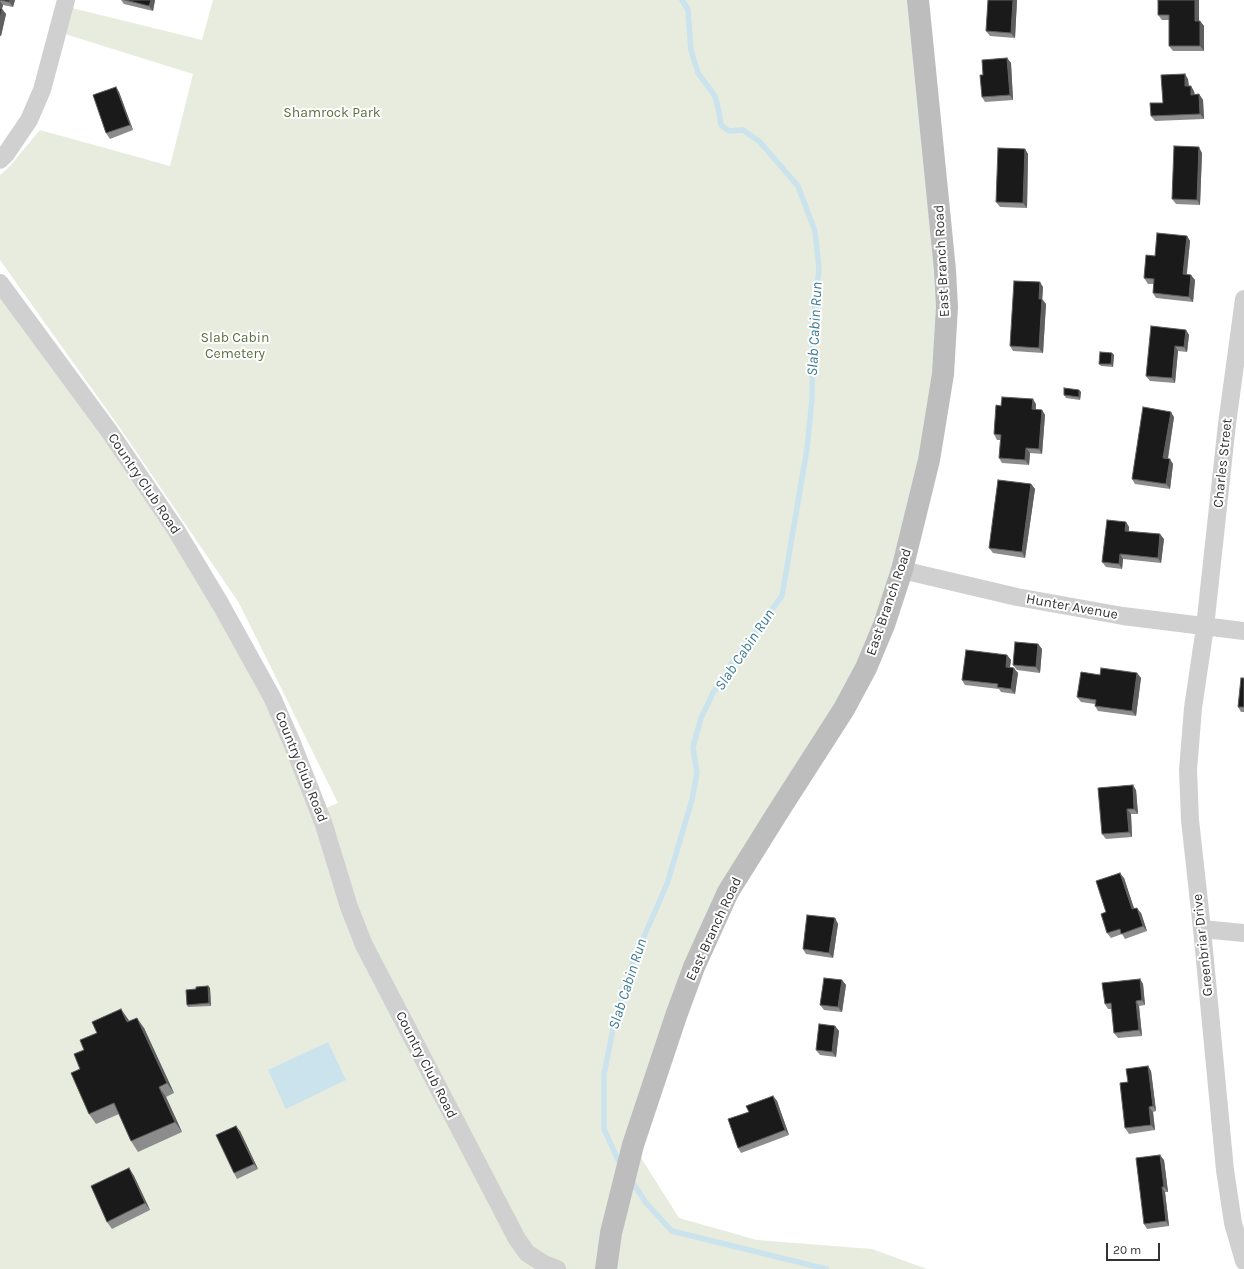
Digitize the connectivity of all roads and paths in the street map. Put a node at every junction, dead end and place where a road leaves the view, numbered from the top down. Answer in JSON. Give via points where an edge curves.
{"nodes":[{"id":1,"x":66,"y":0,"type":"edge"},
{"id":2,"x":918,"y":0,"type":"edge"},
{"id":3,"x":0,"y":160,"type":"edge"},
{"id":4,"x":0,"y":283,"type":"edge"},
{"id":5,"x":1244,"y":299,"type":"edge"},
{"id":6,"x":902,"y":570,"type":"junction"},
{"id":7,"x":1204,"y":627,"type":"junction"},
{"id":8,"x":1244,"y":631,"type":"edge"},
{"id":9,"x":1202,"y":929,"type":"junction"},
{"id":10,"x":1244,"y":934,"type":"edge"},
{"id":11,"x":1244,"y":1261,"type":"edge"},
{"id":12,"x":558,"y":1269,"type":"edge"},
{"id":13,"x":606,"y":1269,"type":"edge"}],
"edges":[{"from":1,"to":3,"type":"street","via":[[42,90],[29,120]]},
{"from":2,"to":6,"type":"main road","name":"East Branch Road","via":[[947,307],[940,398],[929,460]]},
{"from":4,"to":12,"type":"street","name":"Country Club Road","via":[[113,438],[176,530],[224,611],[272,698],[292,743],[324,824],[349,907],[364,945],[517,1239],[527,1253]]},
{"from":5,"to":7,"type":"street","name":"Charles Street"},
{"from":6,"to":7,"type":"street","name":"Hunter Avenue","via":[[1017,597]]},
{"from":6,"to":13,"type":"main road","name":"East Branch Road","via":[[866,668],[844,709],[728,892],[692,974],[633,1145],[610,1233]]},
{"from":7,"to":8,"type":"street","name":"Hunter Avenue"},
{"from":7,"to":9,"type":"street","name":"Greenbriar Drive","via":[[1188,770],[1190,820]]},
{"from":9,"to":10,"type":"street"},
{"from":9,"to":11,"type":"street","name":"Greenbriar Drive","via":[[1225,1170],[1233,1223]]}]}
